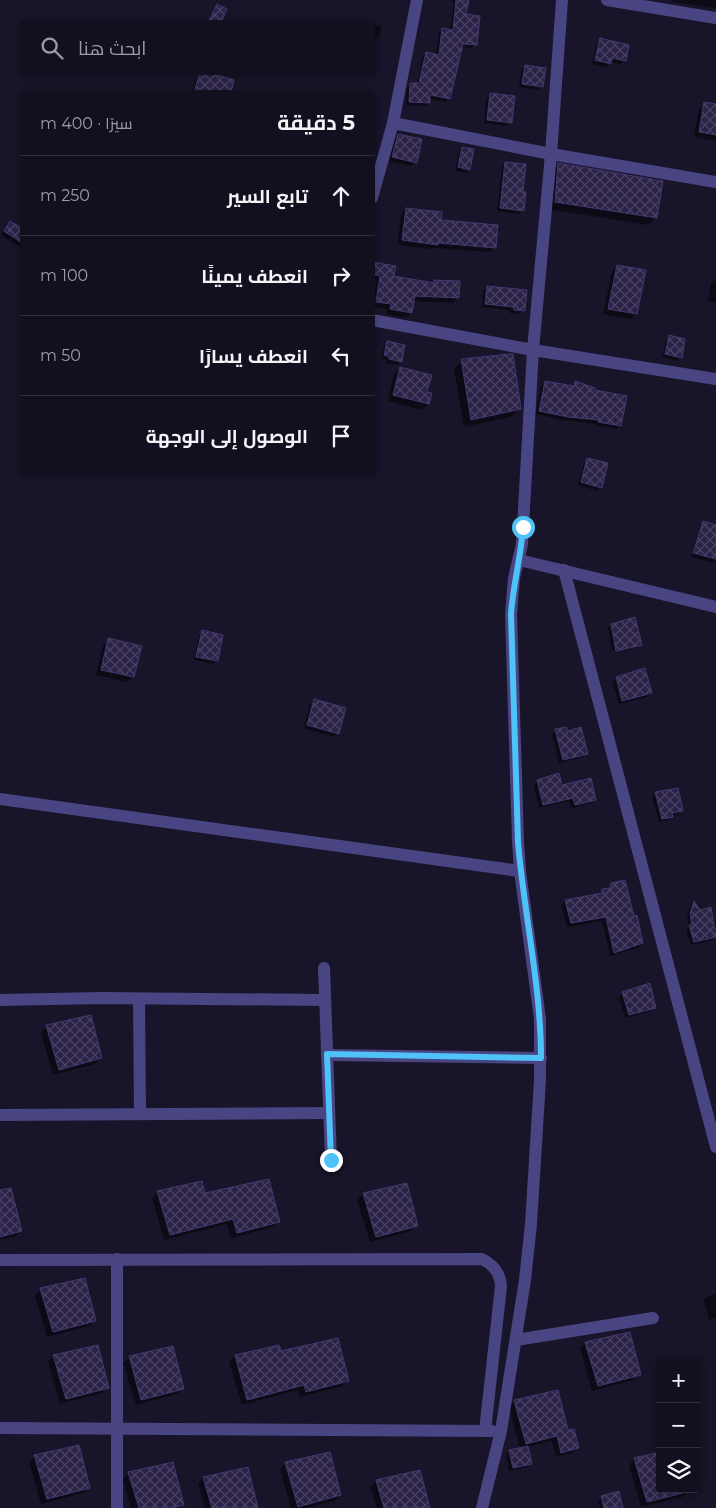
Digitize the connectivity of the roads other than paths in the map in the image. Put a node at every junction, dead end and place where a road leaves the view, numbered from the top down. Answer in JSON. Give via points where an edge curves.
{"nodes":[{"id":1,"x":417,"y":0,"type":"edge"},
{"id":2,"x":562,"y":0,"type":"edge"},
{"id":3,"x":607,"y":0,"type":"edge"},
{"id":4,"x":716,"y":18,"type":"edge"},
{"id":5,"x":393,"y":123,"type":"junction"},
{"id":6,"x":551,"y":154,"type":"junction"},
{"id":7,"x":716,"y":182,"type":"edge"},
{"id":8,"x":375,"y":187,"type":"edge"},
{"id":9,"x":375,"y":321,"type":"edge"},
{"id":10,"x":533,"y":350,"type":"junction"},
{"id":11,"x":716,"y":379,"type":"edge"},
{"id":12,"x":519,"y":560,"type":"junction"},
{"id":13,"x":564,"y":570,"type":"junction"},
{"id":14,"x":716,"y":608,"type":"edge"},
{"id":15,"x":0,"y":799,"type":"edge"},
{"id":16,"x":520,"y":871,"type":"junction"},
{"id":17,"x":324,"y":968,"type":"dead end"},
{"id":18,"x":139,"y":999,"type":"junction"},
{"id":19,"x":0,"y":1000,"type":"edge"},
{"id":20,"x":325,"y":1000,"type":"junction"},
{"id":21,"x":327,"y":1054,"type":"junction"},
{"id":22,"x":541,"y":1058,"type":"junction"},
{"id":23,"x":140,"y":1113,"type":"junction"},
{"id":24,"x":330,"y":1113,"type":"junction"},
{"id":25,"x":0,"y":1115,"type":"edge"},
{"id":26,"x":716,"y":1147,"type":"edge"},
{"id":27,"x":331,"y":1160,"type":"dead end"},
{"id":28,"x":117,"y":1259,"type":"junction"},
{"id":29,"x":0,"y":1260,"type":"edge"},
{"id":30,"x":653,"y":1318,"type":"dead end"},
{"id":31,"x":516,"y":1340,"type":"junction"},
{"id":32,"x":0,"y":1428,"type":"edge"},
{"id":33,"x":116,"y":1429,"type":"junction"},
{"id":34,"x":485,"y":1431,"type":"junction"},
{"id":35,"x":501,"y":1431,"type":"junction"},
{"id":36,"x":117,"y":1508,"type":"edge"},
{"id":37,"x":482,"y":1508,"type":"edge"}],
"edges":[{"from":1,"to":5,"type":"street"},
{"from":2,"to":6,"type":"street"},
{"from":3,"to":4,"type":"street"},
{"from":5,"to":6,"type":"street"},
{"from":5,"to":8,"type":"street"},
{"from":6,"to":7,"type":"street"},
{"from":6,"to":10,"type":"street"},
{"from":9,"to":10,"type":"street"},
{"from":10,"to":11,"type":"street"},
{"from":10,"to":12,"type":"street"},
{"from":12,"to":13,"type":"street"},
{"from":12,"to":16,"type":"street","via":[[511,614]]},
{"from":13,"to":14,"type":"street"},
{"from":13,"to":26,"type":"street"},
{"from":15,"to":16,"type":"street"},
{"from":16,"to":22,"type":"street","via":[[537,994]]},
{"from":17,"to":20,"type":"street"},
{"from":18,"to":19,"type":"street"},
{"from":18,"to":20,"type":"street"},
{"from":18,"to":23,"type":"street"},
{"from":20,"to":21,"type":"street"},
{"from":21,"to":22,"type":"street"},
{"from":21,"to":24,"type":"street"},
{"from":22,"to":31,"type":"street","via":[[531,1224]]},
{"from":23,"to":24,"type":"street"},
{"from":23,"to":25,"type":"street"},
{"from":24,"to":27,"type":"street"},
{"from":28,"to":29,"type":"street"},
{"from":28,"to":33,"type":"street"},
{"from":28,"to":34,"type":"street","via":[[475,1259],[488,1262],[498,1272],[501,1286]]},
{"from":30,"to":31,"type":"street"},
{"from":31,"to":35,"type":"street"},
{"from":32,"to":33,"type":"street"},
{"from":33,"to":34,"type":"street"},
{"from":33,"to":36,"type":"street"},
{"from":34,"to":35,"type":"street"},
{"from":35,"to":37,"type":"street"}]}
